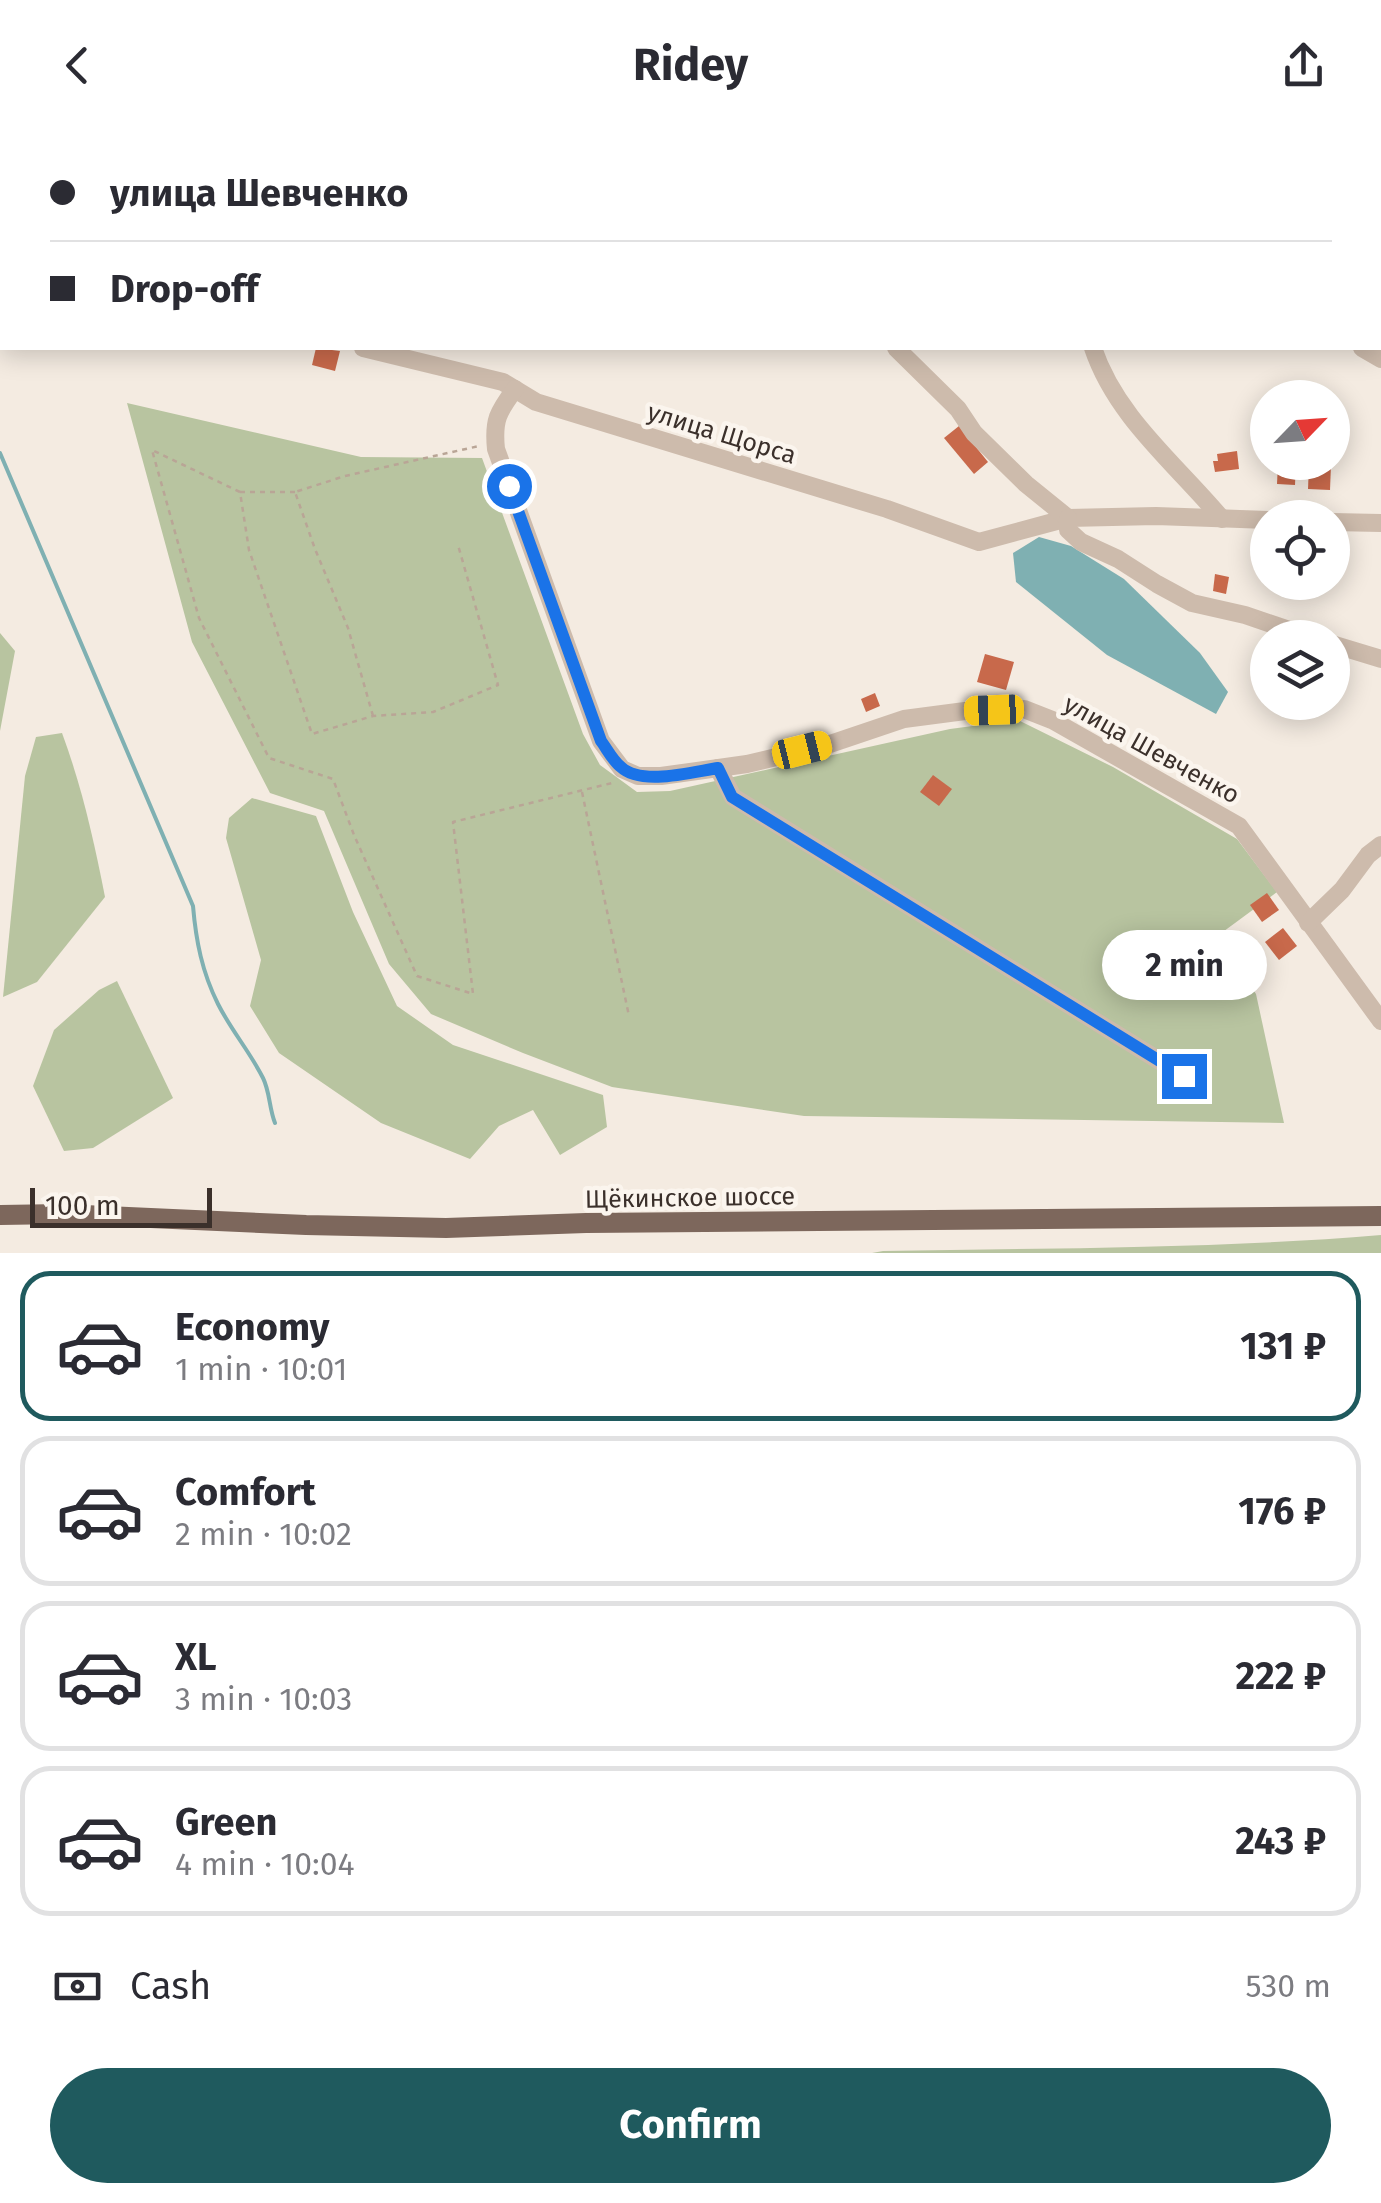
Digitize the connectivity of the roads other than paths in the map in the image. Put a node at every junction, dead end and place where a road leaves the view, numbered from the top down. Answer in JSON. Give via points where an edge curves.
{"nodes":[{"id":1,"x":371,"y":350,"type":"edge"},
{"id":2,"x":898,"y":350,"type":"edge"},
{"id":3,"x":1094,"y":350,"type":"edge"},
{"id":4,"x":515,"y":389,"type":"junction"},
{"id":5,"x":1068,"y":518,"type":"junction"},
{"id":6,"x":1222,"y":519,"type":"junction"},
{"id":7,"x":1250,"y":520,"type":"edge"},
{"id":8,"x":1350,"y":522,"type":"edge"},
{"id":9,"x":1381,"y":523,"type":"edge"},
{"id":10,"x":1259,"y":620,"type":"edge"},
{"id":11,"x":1350,"y":650,"type":"edge"},
{"id":12,"x":1381,"y":659,"type":"edge"},
{"id":13,"x":718,"y":768,"type":"junction"},
{"id":14,"x":1381,"y":845,"type":"edge"},
{"id":15,"x":1308,"y":923,"type":"junction"},
{"id":16,"x":1381,"y":1021,"type":"edge"},
{"id":17,"x":1184,"y":1076,"type":"dead end"},
{"id":18,"x":0,"y":1215,"type":"edge"},
{"id":19,"x":1381,"y":1216,"type":"edge"}],
"edges":[{"from":1,"to":4,"type":"street","name":"улица Щорса"},
{"from":2,"to":5,"type":"street","via":[[974,433]]},
{"from":3,"to":6,"type":"street","via":[[1134,423]]},
{"from":4,"to":5,"type":"street","name":"улица Щорса","via":[[536,402],[979,542]]},
{"from":4,"to":13,"type":"street","name":"улица Шевченко","via":[[500,410],[496,442],[601,741],[622,769],[638,776]]},
{"from":5,"to":6,"type":"street","name":"улица Щорса"},
{"from":5,"to":10,"type":"street","via":[[1068,530],[1081,542],[1192,603]]},
{"from":6,"to":7,"type":"street","name":"улица Щорса"},
{"from":8,"to":9,"type":"street"},
{"from":11,"to":12,"type":"street"},
{"from":13,"to":15,"type":"street","name":"улица Шевченко","via":[[830,744],[904,719],[1024,709],[1239,826]]},
{"from":13,"to":17,"type":"street","via":[[732,797]]},
{"from":14,"to":15,"type":"street"},
{"from":15,"to":16,"type":"street","name":"улица Шевченко"},
{"from":18,"to":19,"type":"main road","name":"Щёкинское шоссе","via":[[446,1228]]}]}
